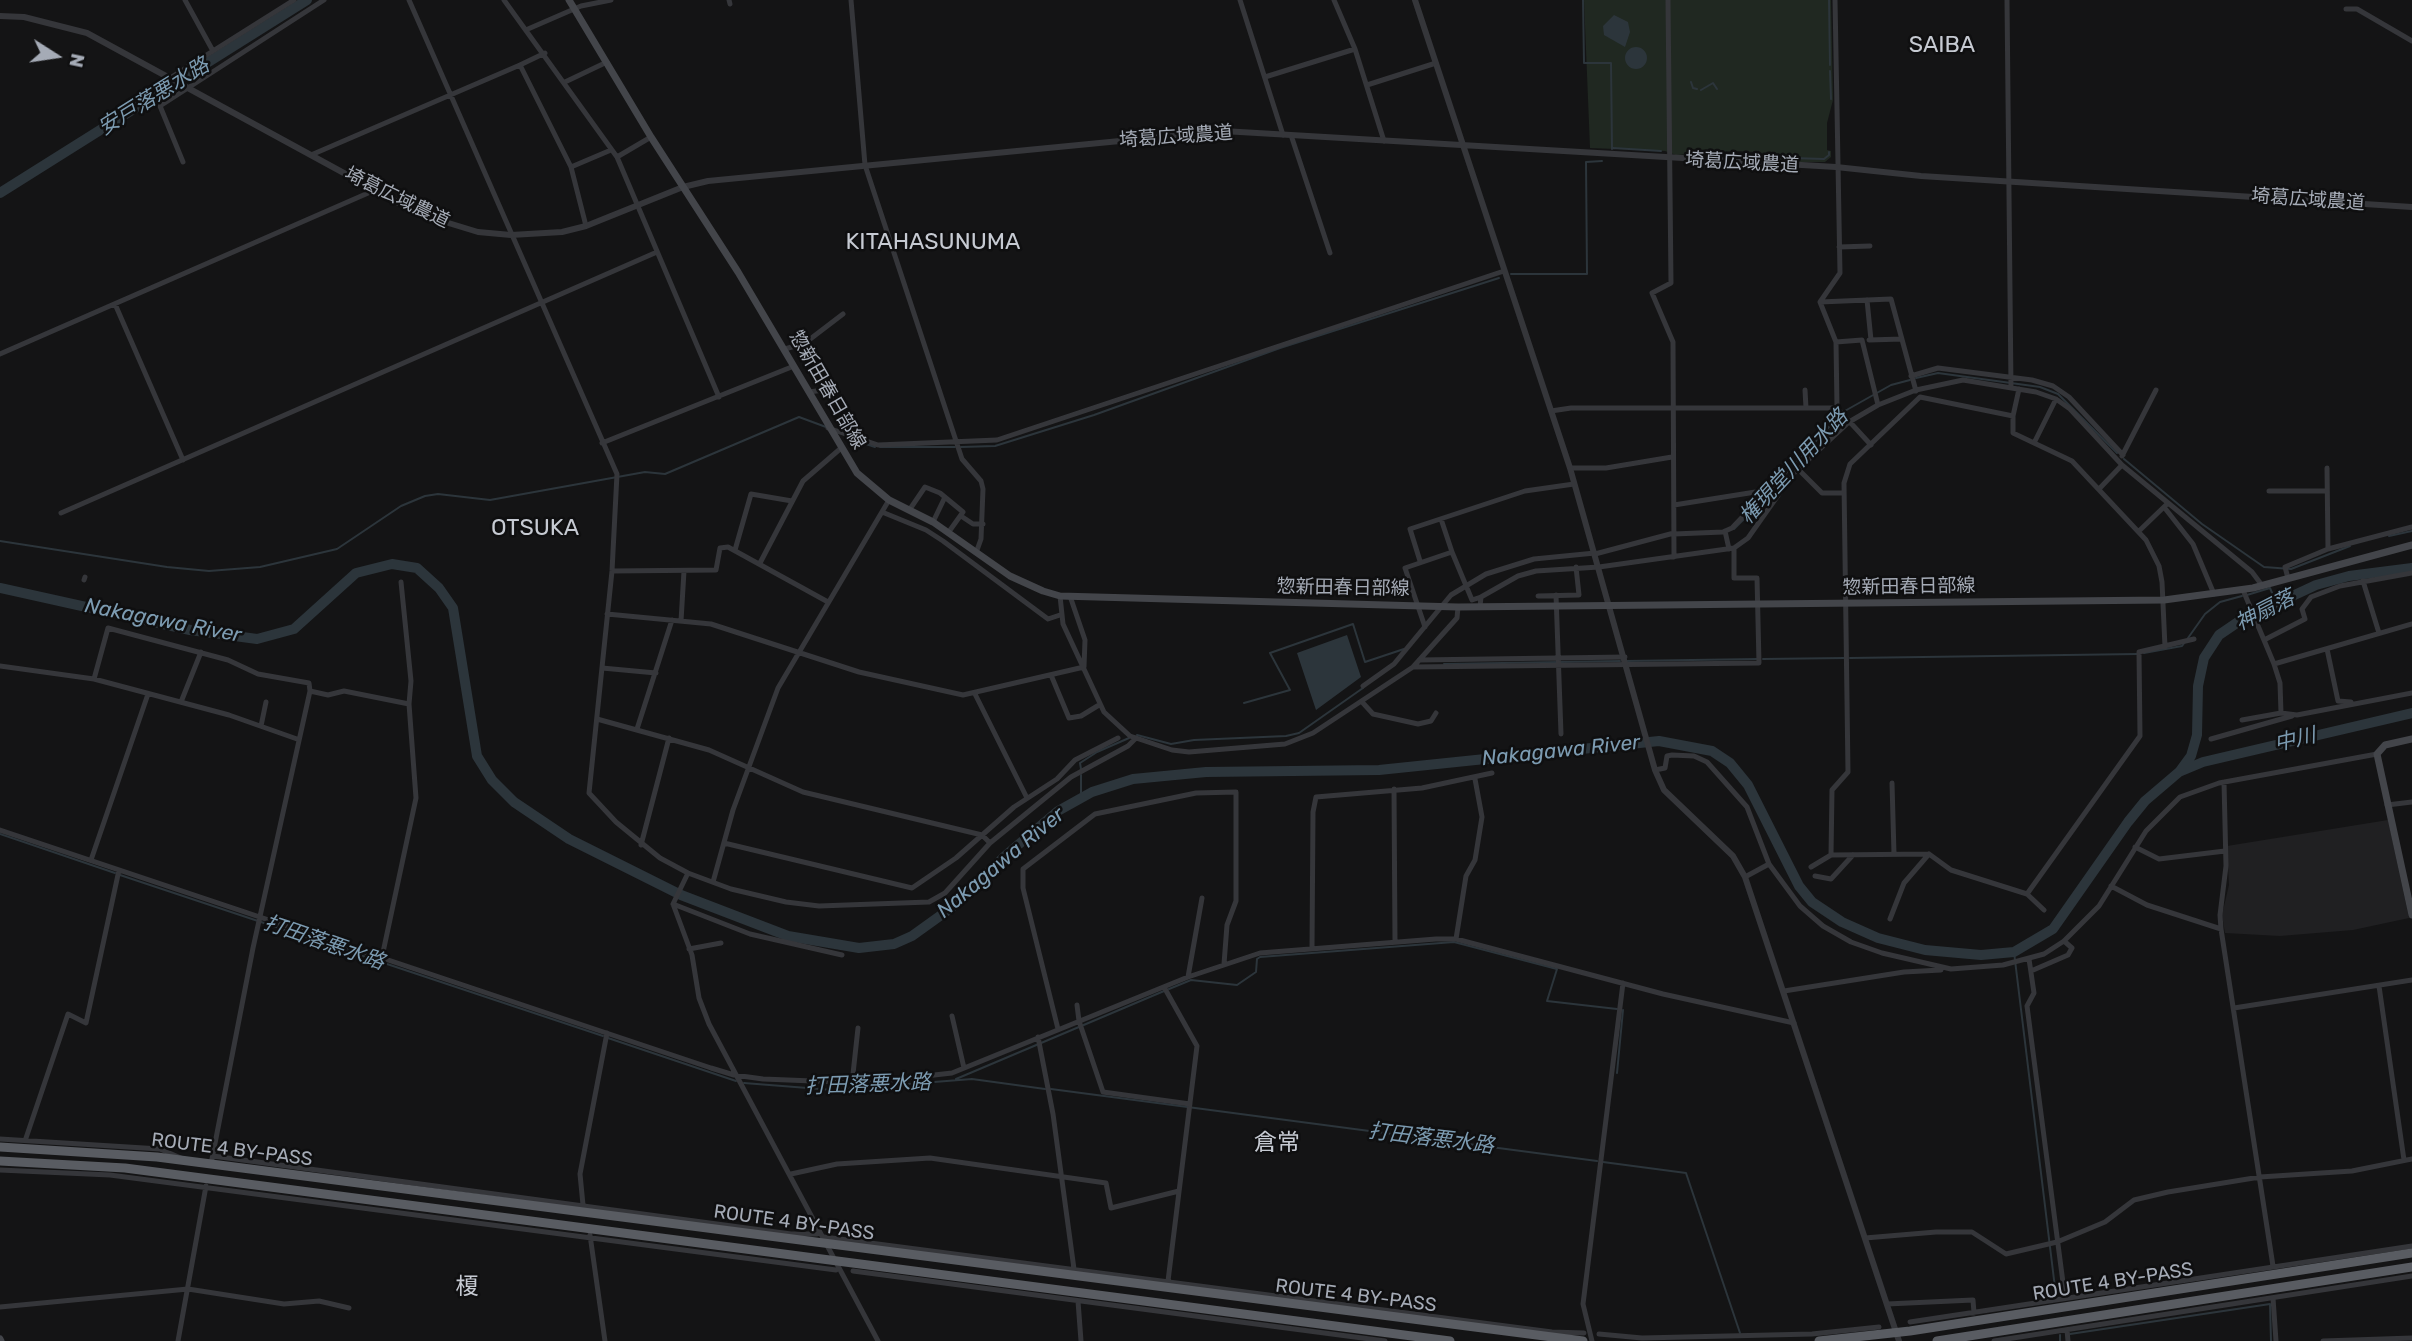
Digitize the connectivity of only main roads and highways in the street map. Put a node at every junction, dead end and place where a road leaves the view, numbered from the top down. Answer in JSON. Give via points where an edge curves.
{"nodes":[{"id":1,"x":569,"y":0,"type":"edge"},
{"id":2,"x":2412,"y":545,"type":"edge"},
{"id":3,"x":2412,"y":738,"type":"edge"},
{"id":4,"x":2412,"y":915,"type":"edge"},
{"id":5,"x":0,"y":1147,"type":"edge"},
{"id":6,"x":0,"y":1161,"type":"edge"},
{"id":7,"x":2412,"y":1253,"type":"edge"},
{"id":8,"x":2412,"y":1267,"type":"edge"},
{"id":9,"x":1583,"y":1337,"type":"edge"},
{"id":10,"x":1898,"y":1337,"type":"edge"},
{"id":11,"x":1820,"y":1339,"type":"edge"},
{"id":12,"x":1963,"y":1339,"type":"edge"},
{"id":13,"x":1450,"y":1341,"type":"edge"},
{"id":14,"x":1937,"y":1341,"type":"edge"}],
"edges":[{"from":1,"to":2,"type":"main road","name":"惣新田春日部線","via":[[785,349],[840,449],[867,484],[933,522],[1010,576],[1060,596],[1443,607],[2164,600],[2243,590]]},
{"from":3,"to":4,"type":"main road","via":[[2385,745],[2376,754]]},
{"from":5,"to":9,"type":"highway","name":"ROUTE 4 BY-PASS","via":[[212,1160]]},
{"from":6,"to":13,"type":"highway","name":"ROUTE 4 BY-PASS","via":[[92,1164],[836,1265]]},
{"from":7,"to":10,"type":"highway","name":"ROUTE 4 BY-PASS","via":[[1936,1324]]},
{"from":8,"to":12,"type":"highway","name":"ROUTE 4 BY-PASS"},
{"from":10,"to":11,"type":"highway","name":"ROUTE 4 BY-PASS"},
{"from":12,"to":14,"type":"highway","name":"ROUTE 4 BY-PASS"}]}
